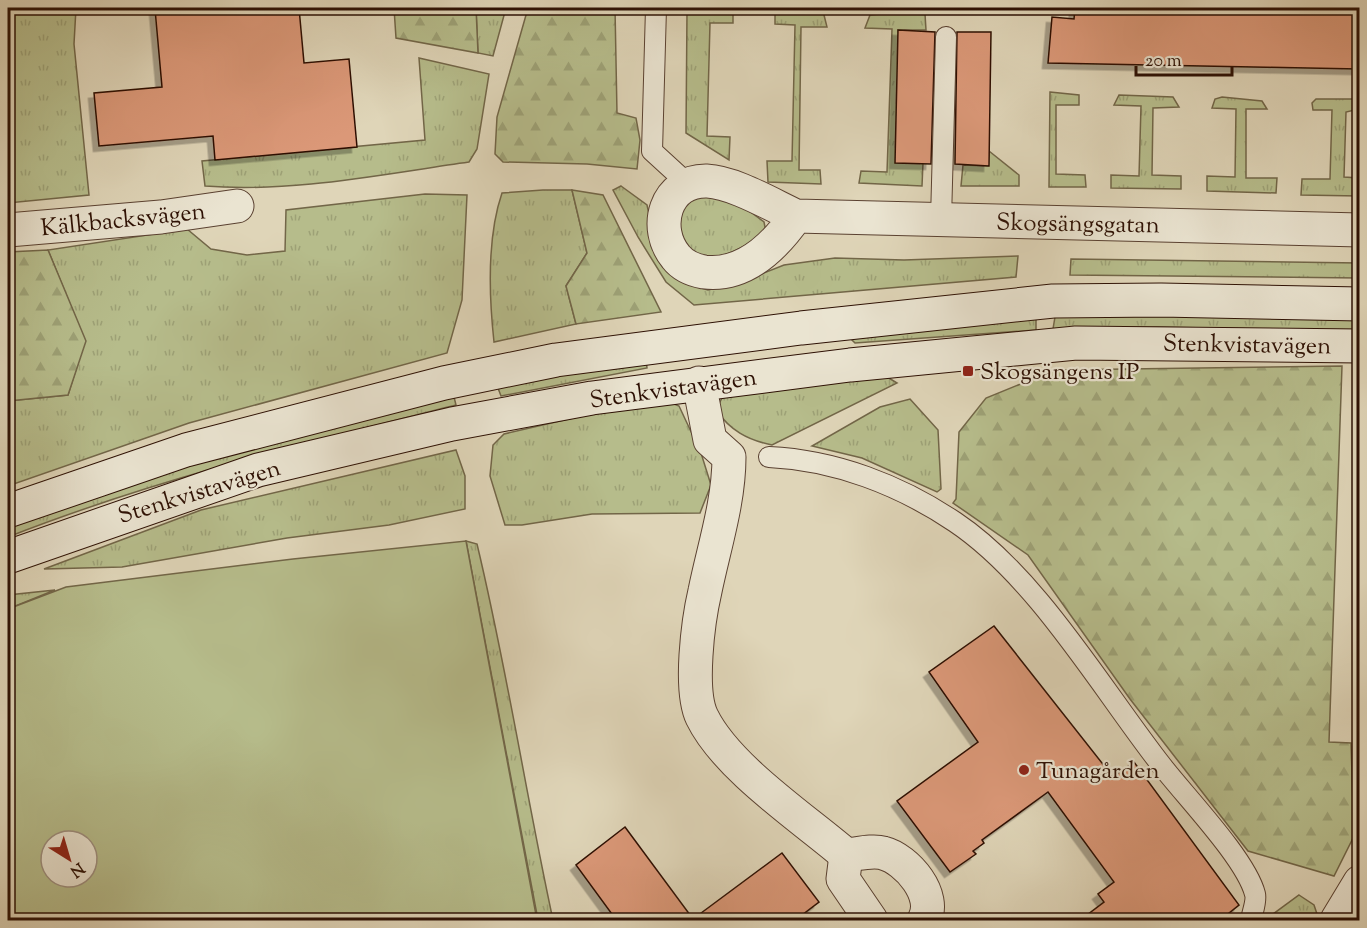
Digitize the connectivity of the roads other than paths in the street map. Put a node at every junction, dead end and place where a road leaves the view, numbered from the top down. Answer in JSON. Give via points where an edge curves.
{"nodes":[{"id":1,"x":656,"y":8,"type":"edge"},
{"id":2,"x":946,"y":37,"type":"dead end"},
{"id":3,"x":688,"y":184,"type":"junction"},
{"id":4,"x":237,"y":206,"type":"dead end"},
{"id":5,"x":796,"y":216,"type":"junction"},
{"id":6,"x":941,"y":219,"type":"junction"},
{"id":7,"x":8,"y":230,"type":"edge"},
{"id":8,"x":1359,"y":230,"type":"edge"},
{"id":9,"x":1359,"y":304,"type":"edge"},
{"id":10,"x":696,"y":341,"type":"junction"},
{"id":11,"x":1359,"y":346,"type":"edge"},
{"id":12,"x":699,"y":383,"type":"junction"},
{"id":13,"x":769,"y":457,"type":"dead end"},
{"id":14,"x":8,"y":511,"type":"edge"},
{"id":15,"x":8,"y":557,"type":"edge"},
{"id":16,"x":846,"y":855,"type":"junction"},
{"id":17,"x":1359,"y":882,"type":"edge"},
{"id":18,"x":871,"y":921,"type":"edge"},
{"id":19,"x":924,"y":921,"type":"edge"},
{"id":20,"x":1251,"y":921,"type":"edge"},
{"id":21,"x":1337,"y":921,"type":"edge"}],
"edges":[{"from":1,"to":3,"type":"lane","via":[[652,151]]},
{"from":2,"to":6,"type":"lane"},
{"from":3,"to":5,"type":"main road","name":"Skogsängsgatan","via":[[707,181],[725,185]]},
{"from":3,"to":5,"type":"main road","via":[[670,196],[663,218],[666,239],[676,257],[692,270],[713,273],[735,269],[781,238]]},
{"from":4,"to":7,"type":"main road","name":"Kälkbacksvägen","via":[[161,218]]},
{"from":5,"to":6,"type":"main road","name":"Skogsängsgatan"},
{"from":6,"to":8,"type":"main road","name":"Skogsängsgatan"},
{"from":9,"to":10,"type":"main road","name":"Stenkvistavägen","via":[[1053,301]]},
{"from":10,"to":12,"type":"main road"},
{"from":10,"to":14,"type":"main road","name":"Stenkvistavägen","via":[[556,360],[444,383],[186,450]]},
{"from":11,"to":12,"type":"main road","name":"Stenkvistavägen","via":[[1076,342]]},
{"from":12,"to":15,"type":"main road","name":"Stenkvistavägen","via":[[452,424],[258,471]]},
{"from":12,"to":16,"type":"main road","via":[[710,440],[729,457],[729,482],[699,618],[697,681],[702,716],[716,739],[746,771]]},
{"from":13,"to":20,"type":"lane","via":[[831,466],[895,489],[926,504],[982,543],[1030,590],[1238,860],[1255,895]]},
{"from":16,"to":18,"type":"main road","via":[[843,879]]},
{"from":16,"to":19,"type":"main road","via":[[881,852],[897,859],[924,891],[928,911]]},
{"from":17,"to":21,"type":"main road"}]}
